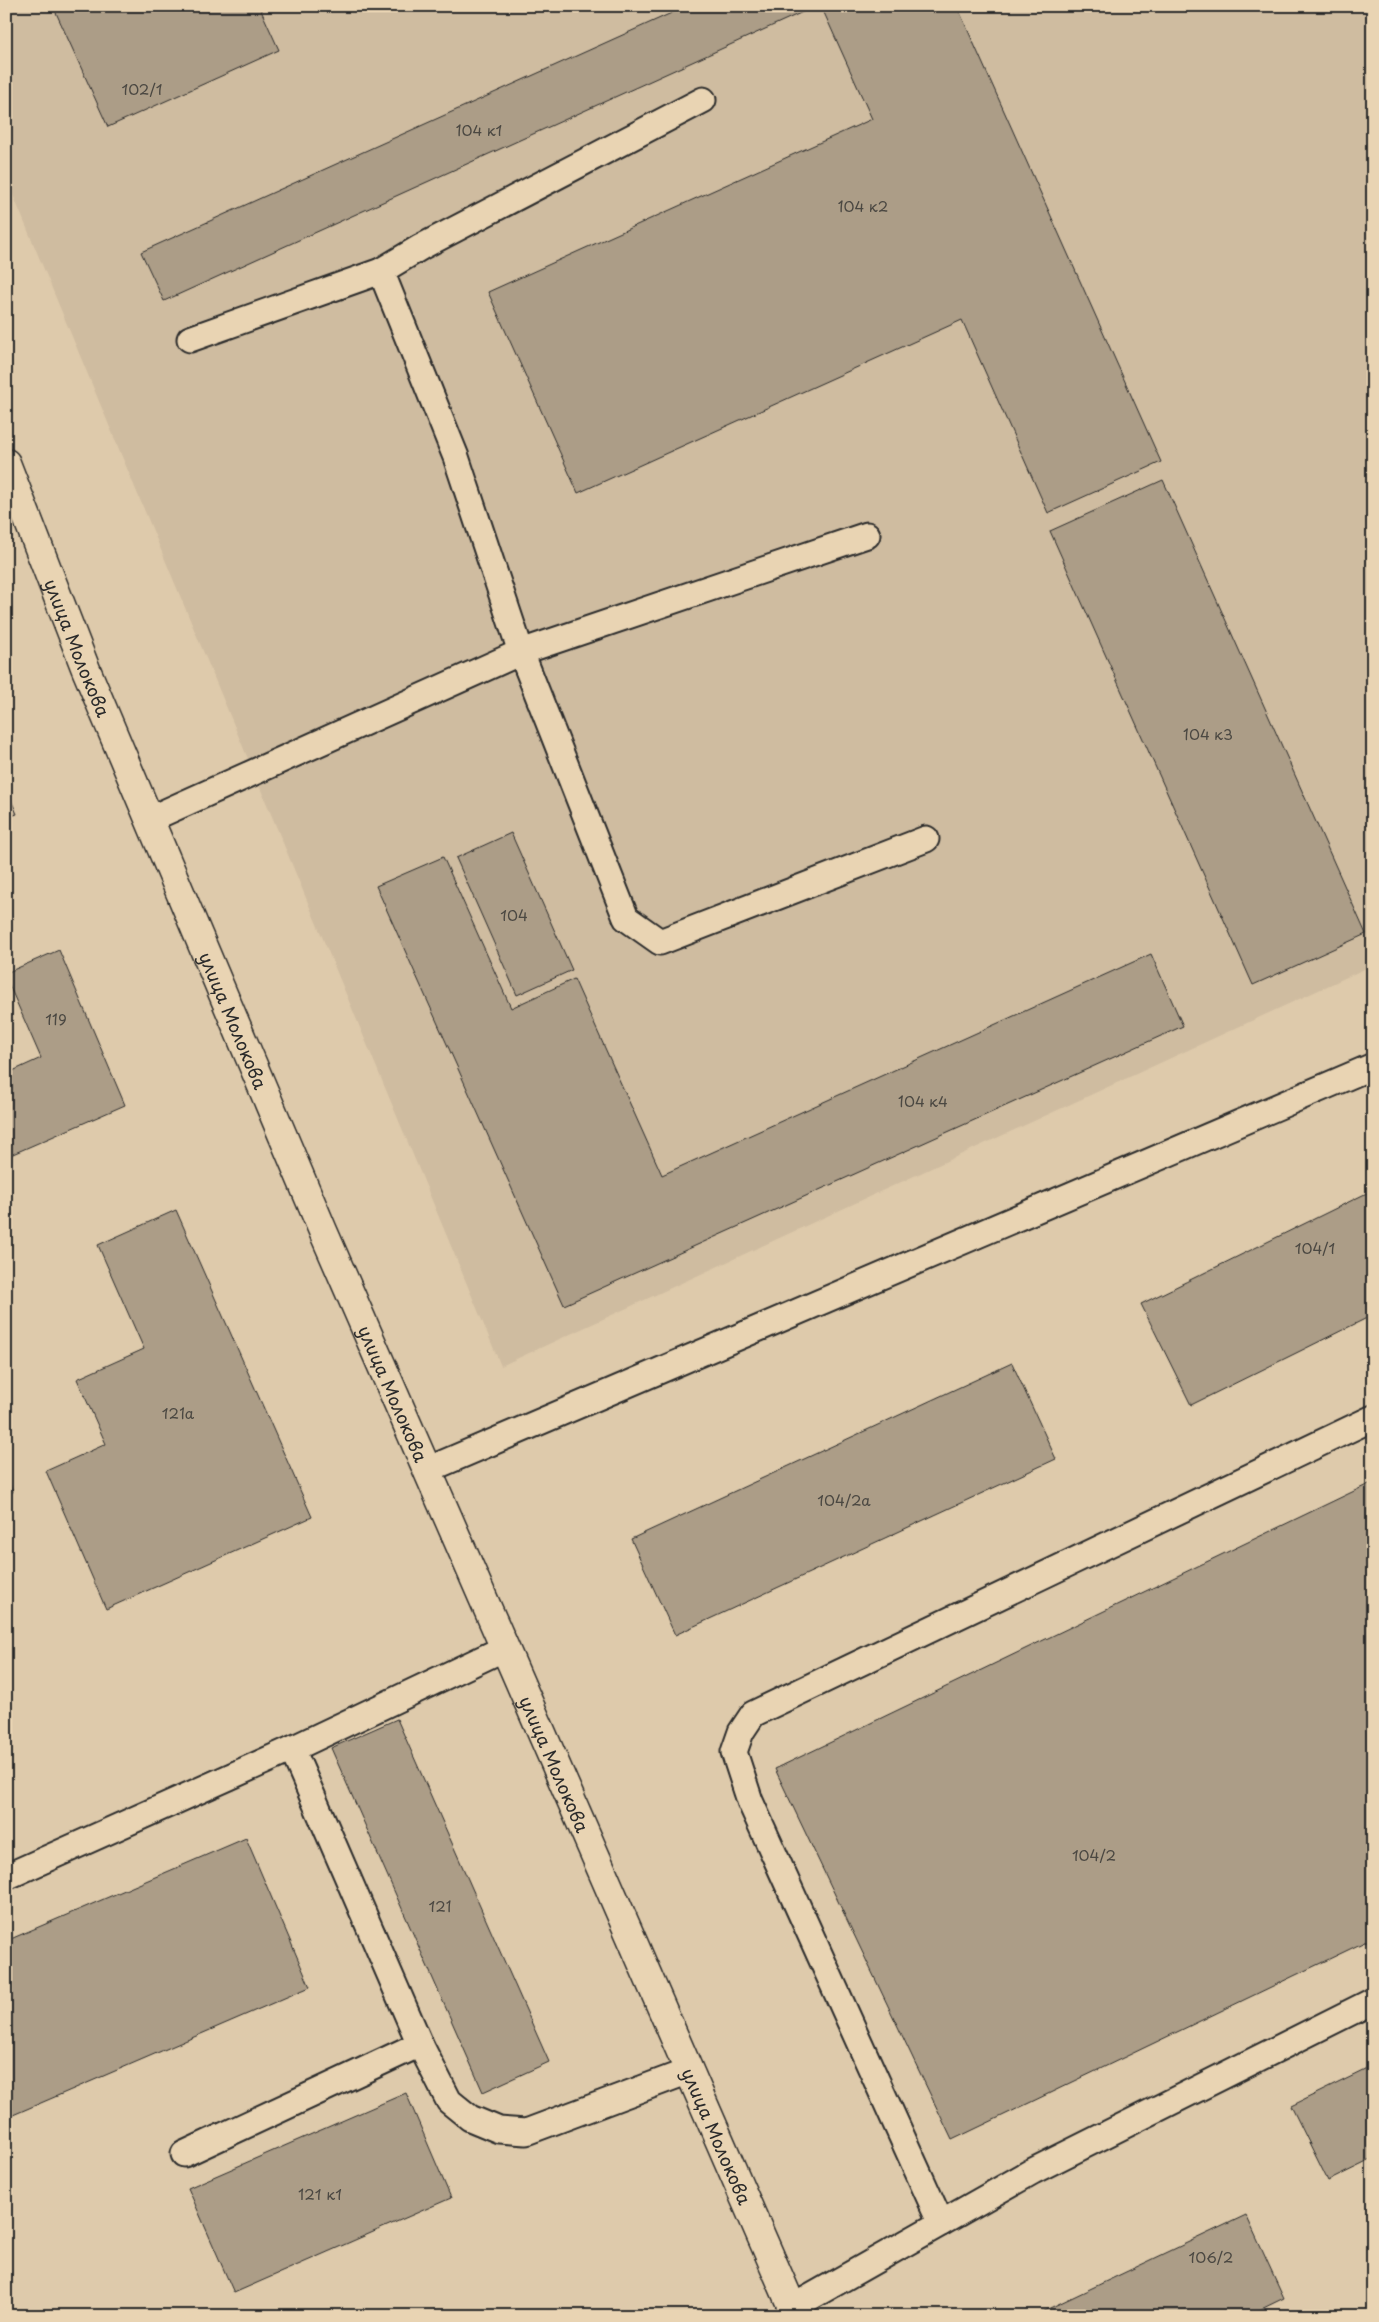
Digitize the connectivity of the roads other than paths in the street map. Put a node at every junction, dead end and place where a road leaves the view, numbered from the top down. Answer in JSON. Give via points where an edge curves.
{"nodes":[{"id":1,"x":703,"y":100,"type":"dead end"},
{"id":2,"x":381,"y":271,"type":"junction"},
{"id":3,"x":190,"y":339,"type":"dead end"},
{"id":4,"x":7,"y":465,"type":"edge"},
{"id":5,"x":867,"y":535,"type":"dead end"},
{"id":6,"x":521,"y":652,"type":"junction"},
{"id":7,"x":150,"y":818,"type":"junction"},
{"id":8,"x":926,"y":839,"type":"dead end"},
{"id":9,"x":1373,"y":1066,"type":"edge"},
{"id":10,"x":1373,"y":1418,"type":"edge"},
{"id":11,"x":427,"y":1470,"type":"junction"},
{"id":12,"x":505,"y":1648,"type":"junction"},
{"id":13,"x":292,"y":1749,"type":"junction"},
{"id":14,"x":6,"y":1877,"type":"edge"},
{"id":15,"x":1373,"y":2001,"type":"edge"},
{"id":16,"x":420,"y":2044,"type":"junction"},
{"id":17,"x":689,"y":2071,"type":"junction"},
{"id":18,"x":184,"y":2154,"type":"dead end"},
{"id":19,"x":940,"y":2223,"type":"junction"},
{"id":20,"x":794,"y":2312,"type":"edge"}],
"edges":[{"from":1,"to":2,"type":"lane"},
{"from":2,"to":3,"type":"lane"},
{"from":2,"to":6,"type":"lane","via":[[456,457]]},
{"from":4,"to":7,"type":"street","name":"улица Молокова","via":[[85,667]]},
{"from":5,"to":6,"type":"lane"},
{"from":6,"to":7,"type":"lane"},
{"from":6,"to":8,"type":"lane","via":[[626,918],[660,942]]},
{"from":7,"to":11,"type":"street","name":"улица Молокова"},
{"from":9,"to":11,"type":"lane"},
{"from":10,"to":19,"type":"lane","via":[[753,1714],[741,1732],[734,1752],[750,1801]]},
{"from":11,"to":12,"type":"street","name":"улица Молокова"},
{"from":12,"to":13,"type":"lane"},
{"from":12,"to":17,"type":"street","name":"улица Молокова"},
{"from":13,"to":14,"type":"lane"},
{"from":13,"to":16,"type":"lane"},
{"from":15,"to":19,"type":"lane","via":[[1033,2171]]},
{"from":16,"to":17,"type":"lane","via":[[449,2101],[470,2118],[499,2130],[526,2132]]},
{"from":16,"to":18,"type":"lane"},
{"from":17,"to":20,"type":"street","name":"улица Молокова"},
{"from":19,"to":20,"type":"lane"}]}
